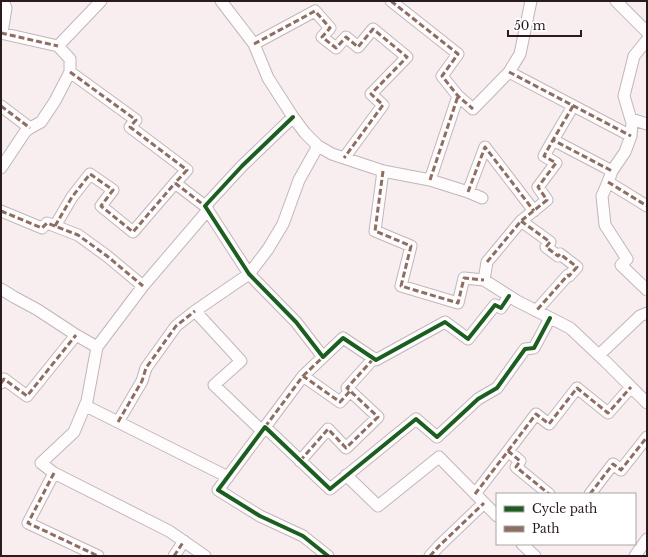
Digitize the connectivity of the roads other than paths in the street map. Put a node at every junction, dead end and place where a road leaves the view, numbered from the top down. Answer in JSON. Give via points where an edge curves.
{"nodes":[{"id":1,"x":3,"y":1,"type":"edge"},
{"id":2,"x":101,"y":1,"type":"edge"},
{"id":3,"x":221,"y":1,"type":"edge"},
{"id":4,"x":391,"y":1,"type":"edge"},
{"id":5,"x":531,"y":1,"type":"edge"},
{"id":6,"x":616,"y":1,"type":"edge"},
{"id":7,"x":647,"y":32,"type":"edge"},
{"id":8,"x":2,"y":33,"type":"edge"},
{"id":9,"x":647,"y":40,"type":"edge"},
{"id":10,"x":254,"y":44,"type":"junction"},
{"id":11,"x":58,"y":46,"type":"junction"},
{"id":12,"x":70,"y":72,"type":"junction"},
{"id":13,"x":509,"y":72,"type":"junction"},
{"id":14,"x":458,"y":96,"type":"junction"},
{"id":15,"x":1,"y":106,"type":"edge"},
{"id":16,"x":573,"y":106,"type":"junction"},
{"id":17,"x":294,"y":117,"type":"junction"},
{"id":18,"x":631,"y":119,"type":"junction"},
{"id":19,"x":647,"y":124,"type":"edge"},
{"id":20,"x":30,"y":128,"type":"junction"},
{"id":21,"x":631,"y":136,"type":"junction"},
{"id":22,"x":553,"y":140,"type":"junction"},
{"id":23,"x":318,"y":146,"type":"junction"},
{"id":24,"x":344,"y":158,"type":"junction"},
{"id":25,"x":1,"y":168,"type":"edge"},
{"id":26,"x":383,"y":171,"type":"junction"},
{"id":27,"x":610,"y":177,"type":"junction"},
{"id":28,"x":430,"y":180,"type":"junction"},
{"id":29,"x":175,"y":183,"type":"junction"},
{"id":30,"x":468,"y":192,"type":"junction"},
{"id":31,"x":482,"y":198,"type":"dead end"},
{"id":32,"x":647,"y":206,"type":"edge"},
{"id":33,"x":207,"y":208,"type":"junction"},
{"id":34,"x":534,"y":210,"type":"junction"},
{"id":35,"x":1,"y":211,"type":"edge"},
{"id":36,"x":521,"y":221,"type":"junction"},
{"id":37,"x":55,"y":226,"type":"junction"},
{"id":38,"x":249,"y":274,"type":"junction"},
{"id":39,"x":484,"y":280,"type":"junction"},
{"id":40,"x":142,"y":286,"type":"junction"},
{"id":41,"x":1,"y":289,"type":"edge"},
{"id":42,"x":647,"y":290,"type":"edge"},
{"id":43,"x":509,"y":296,"type":"junction"},
{"id":44,"x":195,"y":311,"type":"junction"},
{"id":45,"x":536,"y":311,"type":"junction"},
{"id":46,"x":647,"y":313,"type":"edge"},
{"id":47,"x":550,"y":318,"type":"junction"},
{"id":48,"x":76,"y":335,"type":"junction"},
{"id":49,"x":97,"y":346,"type":"junction"},
{"id":50,"x":599,"y":355,"type":"junction"},
{"id":51,"x":323,"y":357,"type":"junction"},
{"id":52,"x":374,"y":358,"type":"junction"},
{"id":53,"x":303,"y":376,"type":"junction"},
{"id":54,"x":1,"y":383,"type":"edge"},
{"id":55,"x":631,"y":387,"type":"junction"},
{"id":56,"x":350,"y":391,"type":"junction"},
{"id":57,"x":647,"y":403,"type":"edge"},
{"id":58,"x":86,"y":406,"type":"junction"},
{"id":59,"x":118,"y":422,"type":"junction"},
{"id":60,"x":264,"y":429,"type":"junction"},
{"id":61,"x":647,"y":437,"type":"edge"},
{"id":62,"x":508,"y":451,"type":"junction"},
{"id":63,"x":300,"y":460,"type":"junction"},
{"id":64,"x":54,"y":473,"type":"junction"},
{"id":65,"x":346,"y":475,"type":"junction"},
{"id":66,"x":228,"y":477,"type":"junction"},
{"id":67,"x":548,"y":493,"type":"edge"},
{"id":68,"x":591,"y":493,"type":"edge"},
{"id":69,"x":475,"y":494,"type":"junction"},
{"id":70,"x":484,"y":503,"type":"junction"},
{"id":71,"x":496,"y":515,"type":"edge"},
{"id":72,"x":647,"y":539,"type":"edge"},
{"id":73,"x":184,"y":541,"type":"junction"},
{"id":74,"x":523,"y":545,"type":"edge"},
{"id":75,"x":98,"y":556,"type":"edge"},
{"id":76,"x":174,"y":556,"type":"edge"},
{"id":77,"x":205,"y":556,"type":"edge"},
{"id":78,"x":328,"y":556,"type":"edge"},
{"id":79,"x":430,"y":556,"type":"edge"},
{"id":80,"x":535,"y":556,"type":"edge"},
{"id":81,"x":635,"y":556,"type":"edge"}],
"edges":[{"from":1,"to":8,"type":"street","via":[[6,8]]},
{"from":2,"to":11,"type":"street"},
{"from":3,"to":10,"type":"street"},
{"from":4,"to":14,"type":"street","via":[[458,54],[442,76]]},
{"from":5,"to":13,"type":"street","via":[[520,54]]},
{"from":6,"to":7,"type":"street"},
{"from":8,"to":11,"type":"street"},
{"from":9,"to":18,"type":"street","via":[[634,56],[624,96]]},
{"from":10,"to":17,"type":"street","via":[[268,78]]},
{"from":10,"to":24,"type":"street","via":[[314,11],[330,28],[322,37],[336,48],[346,37],[358,47],[373,29],[407,57],[371,94],[383,105]]},
{"from":11,"to":12,"type":"street","via":[[70,58]]},
{"from":12,"to":20,"type":"street","via":[[41,122]]},
{"from":12,"to":29,"type":"street","via":[[136,120],[130,127],[187,170]]},
{"from":13,"to":14,"type":"street","via":[[473,109]]},
{"from":13,"to":16,"type":"street"},
{"from":14,"to":28,"type":"street"},
{"from":15,"to":20,"type":"street"},
{"from":16,"to":21,"type":"street"},
{"from":16,"to":22,"type":"street"},
{"from":17,"to":23,"type":"street"},
{"from":17,"to":33,"type":"street","via":[[242,166]]},
{"from":18,"to":19,"type":"street"},
{"from":18,"to":21,"type":"street"},
{"from":20,"to":25,"type":"street"},
{"from":21,"to":27,"type":"street"},
{"from":22,"to":27,"type":"street"},
{"from":22,"to":34,"type":"street","via":[[544,156],[556,163],[538,187],[548,200]]},
{"from":23,"to":24,"type":"street"},
{"from":23,"to":38,"type":"street","via":[[299,180],[283,224]]},
{"from":24,"to":26,"type":"street"},
{"from":26,"to":28,"type":"street"},
{"from":26,"to":39,"type":"street","via":[[375,231],[412,246],[401,286],[458,303],[464,278]]},
{"from":27,"to":32,"type":"street"},
{"from":27,"to":42,"type":"street","via":[[602,196],[605,225],[627,259],[621,265]]},
{"from":28,"to":30,"type":"street"},
{"from":29,"to":33,"type":"street"},
{"from":29,"to":37,"type":"street","via":[[133,232],[101,206],[113,190],[90,174],[72,197]]},
{"from":30,"to":31,"type":"street"},
{"from":30,"to":34,"type":"street","via":[[485,147]]},
{"from":33,"to":38,"type":"street"},
{"from":33,"to":40,"type":"street"},
{"from":34,"to":36,"type":"street"},
{"from":35,"to":37,"type":"street","via":[[42,228],[46,223]]},
{"from":36,"to":39,"type":"street","via":[[487,262]]},
{"from":36,"to":45,"type":"street","via":[[550,242],[546,247],[558,256],[560,254],[577,268]]},
{"from":37,"to":40,"type":"street","via":[[78,235]]},
{"from":38,"to":44,"type":"street"},
{"from":38,"to":51,"type":"street","via":[[296,322]]},
{"from":39,"to":43,"type":"street"},
{"from":40,"to":49,"type":"street"},
{"from":41,"to":48,"type":"street"},
{"from":43,"to":45,"type":"street"},
{"from":43,"to":52,"type":"street","via":[[500,308],[495,304],[468,339],[446,322],[376,360]]},
{"from":44,"to":59,"type":"street","via":[[176,326],[146,368],[142,381]]},
{"from":44,"to":60,"type":"street","via":[[241,361],[214,385]]},
{"from":45,"to":47,"type":"street"},
{"from":46,"to":50,"type":"street","via":[[640,316]]},
{"from":47,"to":50,"type":"street","via":[[570,328]]},
{"from":47,"to":65,"type":"street","via":[[534,348],[525,349],[497,388],[478,399],[436,437],[416,419]]},
{"from":48,"to":49,"type":"street"},
{"from":48,"to":54,"type":"street","via":[[27,396],[4,379]]},
{"from":49,"to":58,"type":"street"},
{"from":50,"to":55,"type":"street"},
{"from":51,"to":52,"type":"street","via":[[343,338]]},
{"from":51,"to":53,"type":"street"},
{"from":52,"to":56,"type":"street","via":[[347,388]]},
{"from":53,"to":56,"type":"street","via":[[340,402]]},
{"from":53,"to":60,"type":"street"},
{"from":55,"to":57,"type":"street"},
{"from":55,"to":62,"type":"street","via":[[608,413],[577,388],[549,424],[536,414]]},
{"from":56,"to":63,"type":"street","via":[[378,417],[346,448],[328,429]]},
{"from":58,"to":59,"type":"street"},
{"from":58,"to":64,"type":"street","via":[[74,432],[41,464]]},
{"from":59,"to":66,"type":"street"},
{"from":60,"to":63,"type":"street"},
{"from":60,"to":66,"type":"street"},
{"from":61,"to":68,"type":"street","via":[[621,470],[613,464]]},
{"from":62,"to":67,"type":"street","via":[[520,460],[516,467]]},
{"from":62,"to":69,"type":"street"},
{"from":63,"to":65,"type":"street","via":[[330,489]]},
{"from":64,"to":73,"type":"street","via":[[169,530]]},
{"from":64,"to":75,"type":"street","via":[[28,523]]},
{"from":65,"to":69,"type":"street","via":[[378,506],[439,457]]},
{"from":66,"to":78,"type":"street","via":[[218,490],[260,516],[303,536]]},
{"from":69,"to":70,"type":"street"},
{"from":70,"to":71,"type":"street"},
{"from":70,"to":79,"type":"street"},
{"from":72,"to":81,"type":"street"},
{"from":73,"to":76,"type":"street"},
{"from":73,"to":77,"type":"street"},
{"from":74,"to":80,"type":"street"}]}
